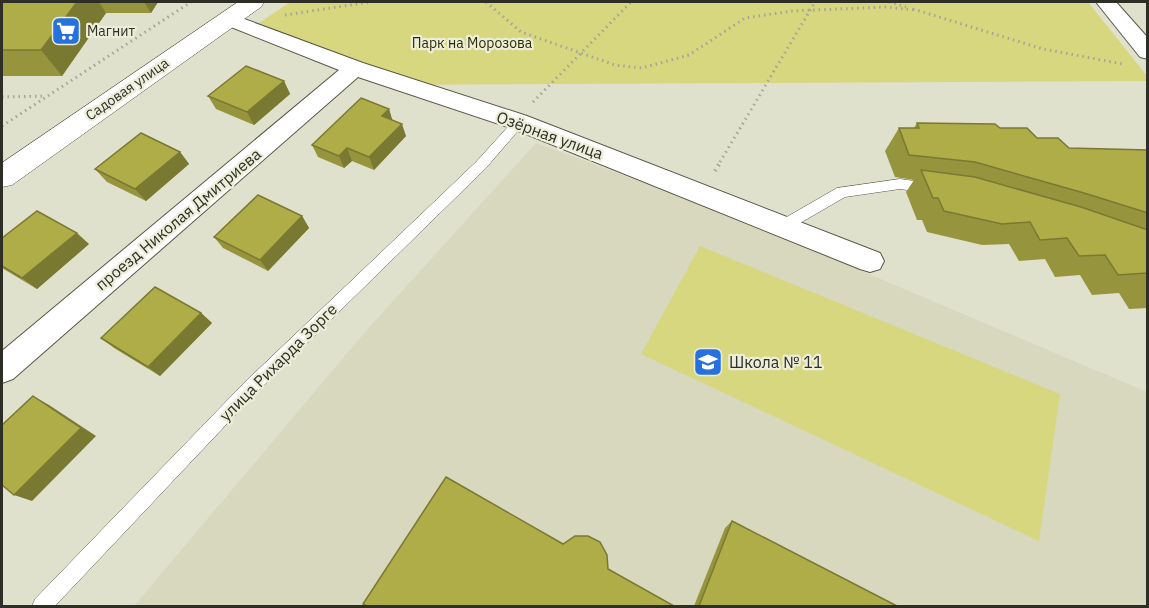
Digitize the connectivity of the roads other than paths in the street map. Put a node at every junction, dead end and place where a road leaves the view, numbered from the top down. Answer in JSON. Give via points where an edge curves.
{"nodes":[{"id":1,"x":253,"y":2,"type":"edge"},
{"id":2,"x":1106,"y":2,"type":"edge"},
{"id":3,"x":228,"y":19,"type":"junction"},
{"id":4,"x":1148,"y":52,"type":"edge"},
{"id":5,"x":355,"y":68,"type":"junction"},
{"id":6,"x":516,"y":121,"type":"junction"},
{"id":7,"x":2,"y":177,"type":"edge"},
{"id":8,"x":947,"y":191,"type":"edge"},
{"id":9,"x":783,"y":225,"type":"junction"},
{"id":10,"x":870,"y":261,"type":"dead end"},
{"id":11,"x":2,"y":369,"type":"edge"},
{"id":12,"x":42,"y":606,"type":"edge"}],
"edges":[{"from":1,"to":3,"type":"street","name":"Садовая улица"},
{"from":2,"to":4,"type":"street"},
{"from":3,"to":5,"type":"street","name":"Озёрная улица"},
{"from":3,"to":7,"type":"street","name":"Садовая улица"},
{"from":5,"to":6,"type":"street","name":"Озёрная улица"},
{"from":5,"to":11,"type":"street","name":"проезд Николая Дмитриева"},
{"from":6,"to":9,"type":"street","name":"Озёрная улица"},
{"from":6,"to":12,"type":"lane","name":"улица Рихарда Зорге","via":[[481,165],[252,386]]},
{"from":8,"to":9,"type":"lane","via":[[900,184],[842,192]]},
{"from":9,"to":10,"type":"street","name":"Озёрная улица"}]}
